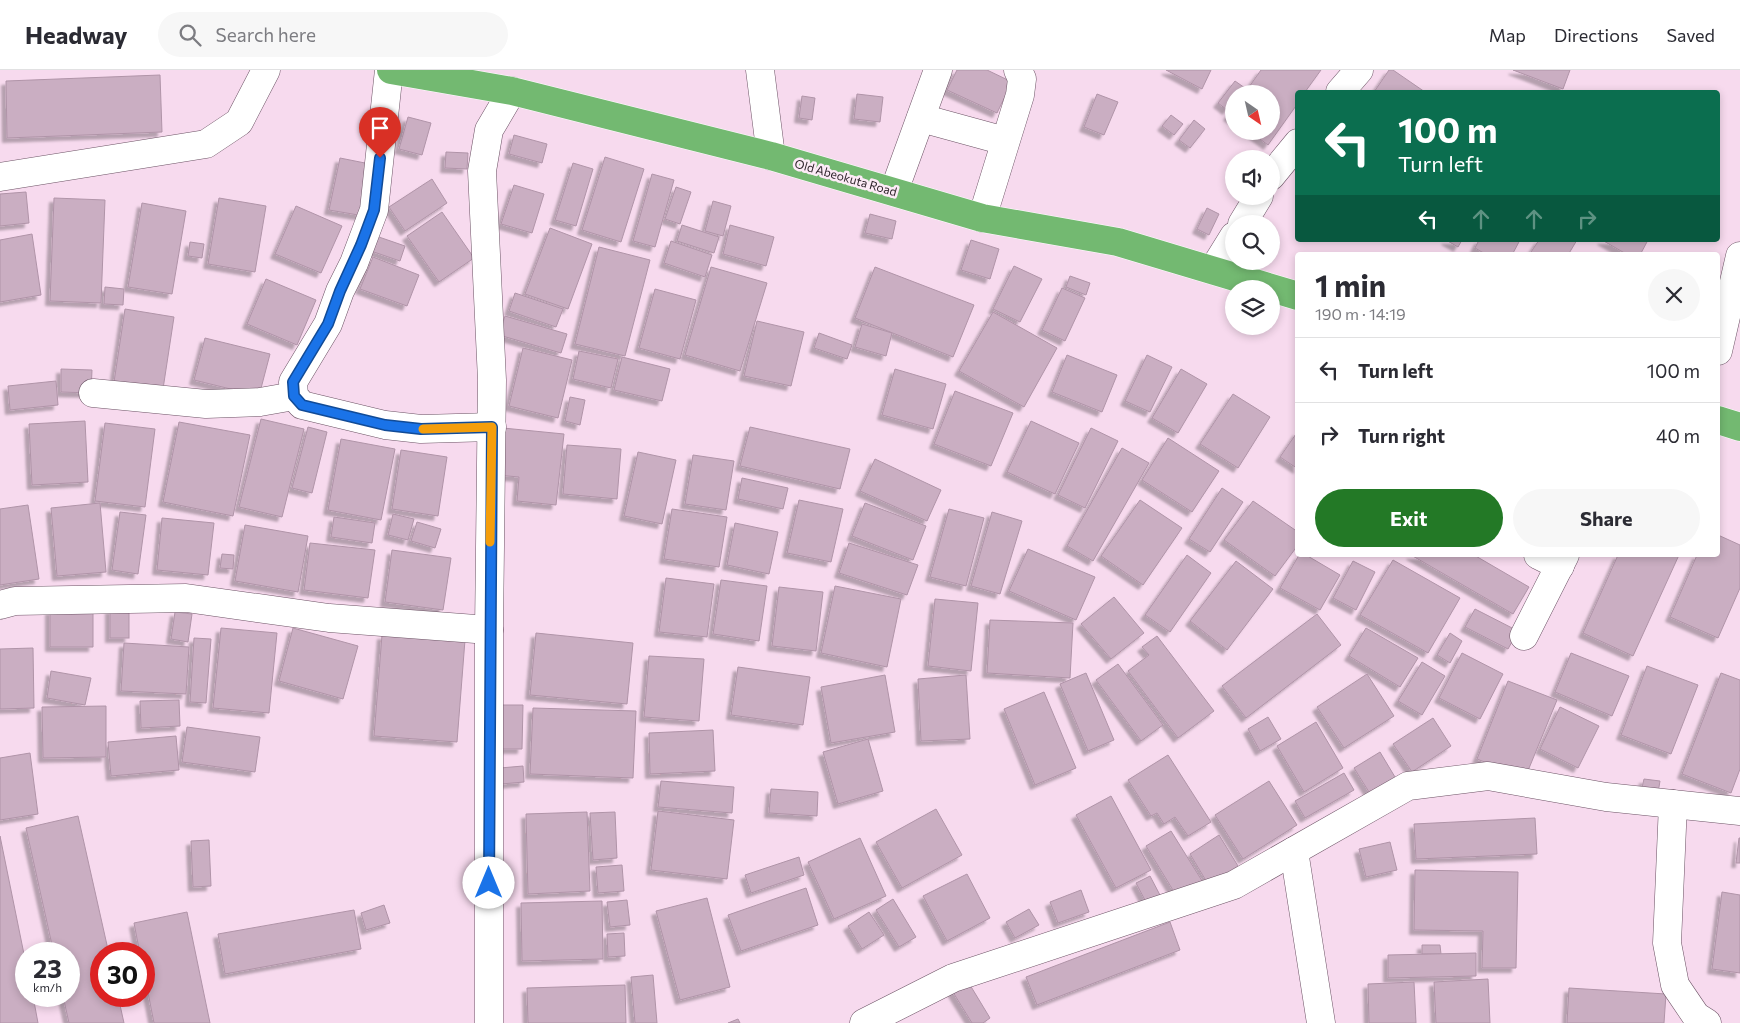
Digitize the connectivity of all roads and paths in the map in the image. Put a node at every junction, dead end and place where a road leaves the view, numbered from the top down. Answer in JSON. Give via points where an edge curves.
{"nodes":[{"id":1,"x":266,"y":70,"type":"edge"},
{"id":2,"x":390,"y":70,"type":"edge"},
{"id":3,"x":760,"y":70,"type":"edge"},
{"id":4,"x":938,"y":70,"type":"edge"},
{"id":5,"x":1018,"y":70,"type":"edge"},
{"id":6,"x":1359,"y":70,"type":"edge"},
{"id":7,"x":508,"y":83,"type":"edge"},
{"id":8,"x":1342,"y":90,"type":"edge"},
{"id":9,"x":921,"y":118,"type":"junction"},
{"id":10,"x":1005,"y":141,"type":"junction"},
{"id":11,"x":1295,"y":147,"type":"edge"},
{"id":12,"x":771,"y":156,"type":"junction"},
{"id":13,"x":1280,"y":165,"type":"edge"},
{"id":14,"x":0,"y":177,"type":"edge"},
{"id":15,"x":894,"y":192,"type":"junction"},
{"id":16,"x":982,"y":218,"type":"junction"},
{"id":17,"x":1225,"y":251,"type":"edge"},
{"id":18,"x":1740,"y":256,"type":"edge"},
{"id":19,"x":1213,"y":270,"type":"junction"},
{"id":20,"x":1295,"y":295,"type":"edge"},
{"id":21,"x":1720,"y":342,"type":"edge"},
{"id":22,"x":93,"y":393,"type":"dead end"},
{"id":23,"x":294,"y":396,"type":"junction"},
{"id":24,"x":1720,"y":421,"type":"edge"},
{"id":25,"x":1740,"y":426,"type":"edge"},
{"id":26,"x":492,"y":427,"type":"junction"},
{"id":27,"x":1554,"y":559,"type":"edge"},
{"id":28,"x":0,"y":605,"type":"edge"},
{"id":29,"x":490,"y":630,"type":"junction"},
{"id":30,"x":1524,"y":636,"type":"dead end"},
{"id":31,"x":1673,"y":804,"type":"junction"},
{"id":32,"x":1740,"y":811,"type":"edge"},
{"id":33,"x":1294,"y":851,"type":"junction"},
{"id":34,"x":489,"y":1023,"type":"edge"},
{"id":35,"x":864,"y":1023,"type":"edge"},
{"id":36,"x":1321,"y":1023,"type":"edge"},
{"id":37,"x":1706,"y":1023,"type":"edge"}],
"edges":[{"from":1,"to":14,"type":"street","via":[[239,122],[206,144]]},
{"from":2,"to":7,"type":"highway","name":"Old Abeokuta Road"},
{"from":2,"to":23,"type":"street","via":[[374,210],[328,324],[293,382]]},
{"from":3,"to":12,"type":"street"},
{"from":4,"to":9,"type":"street"},
{"from":5,"to":10,"type":"street","via":[[1022,79],[1020,95]]},
{"from":6,"to":8,"type":"street"},
{"from":7,"to":12,"type":"highway","name":"Old Abeokuta Road"},
{"from":7,"to":26,"type":"street","via":[[489,130],[482,171]]},
{"from":9,"to":10,"type":"street"},
{"from":9,"to":15,"type":"street"},
{"from":10,"to":16,"type":"street"},
{"from":11,"to":13,"type":"street"},
{"from":12,"to":15,"type":"highway","name":"Old Abeokuta Road"},
{"from":15,"to":16,"type":"highway","name":"Old Abeokuta Road"},
{"from":16,"to":19,"type":"highway","name":"Old Abeokuta Road","via":[[1118,242]]},
{"from":17,"to":19,"type":"street"},
{"from":18,"to":21,"type":"street"},
{"from":19,"to":20,"type":"highway","name":"Old Abeokuta Road"},
{"from":22,"to":23,"type":"street","via":[[206,404],[260,402]]},
{"from":23,"to":26,"type":"street","via":[[302,405],[385,425],[421,429]]},
{"from":24,"to":25,"type":"highway"},
{"from":26,"to":29,"type":"street"},
{"from":27,"to":30,"type":"street"},
{"from":28,"to":29,"type":"street","via":[[15,601],[186,598],[329,618]]},
{"from":29,"to":34,"type":"street"},
{"from":31,"to":32,"type":"street"},
{"from":31,"to":33,"type":"street","via":[[1606,797],[1488,776],[1408,786]]},
{"from":31,"to":37,"type":"street","via":[[1667,943],[1675,985],[1696,1016]]},
{"from":33,"to":35,"type":"street","via":[[1234,885],[953,978]]},
{"from":33,"to":36,"type":"street"}]}
